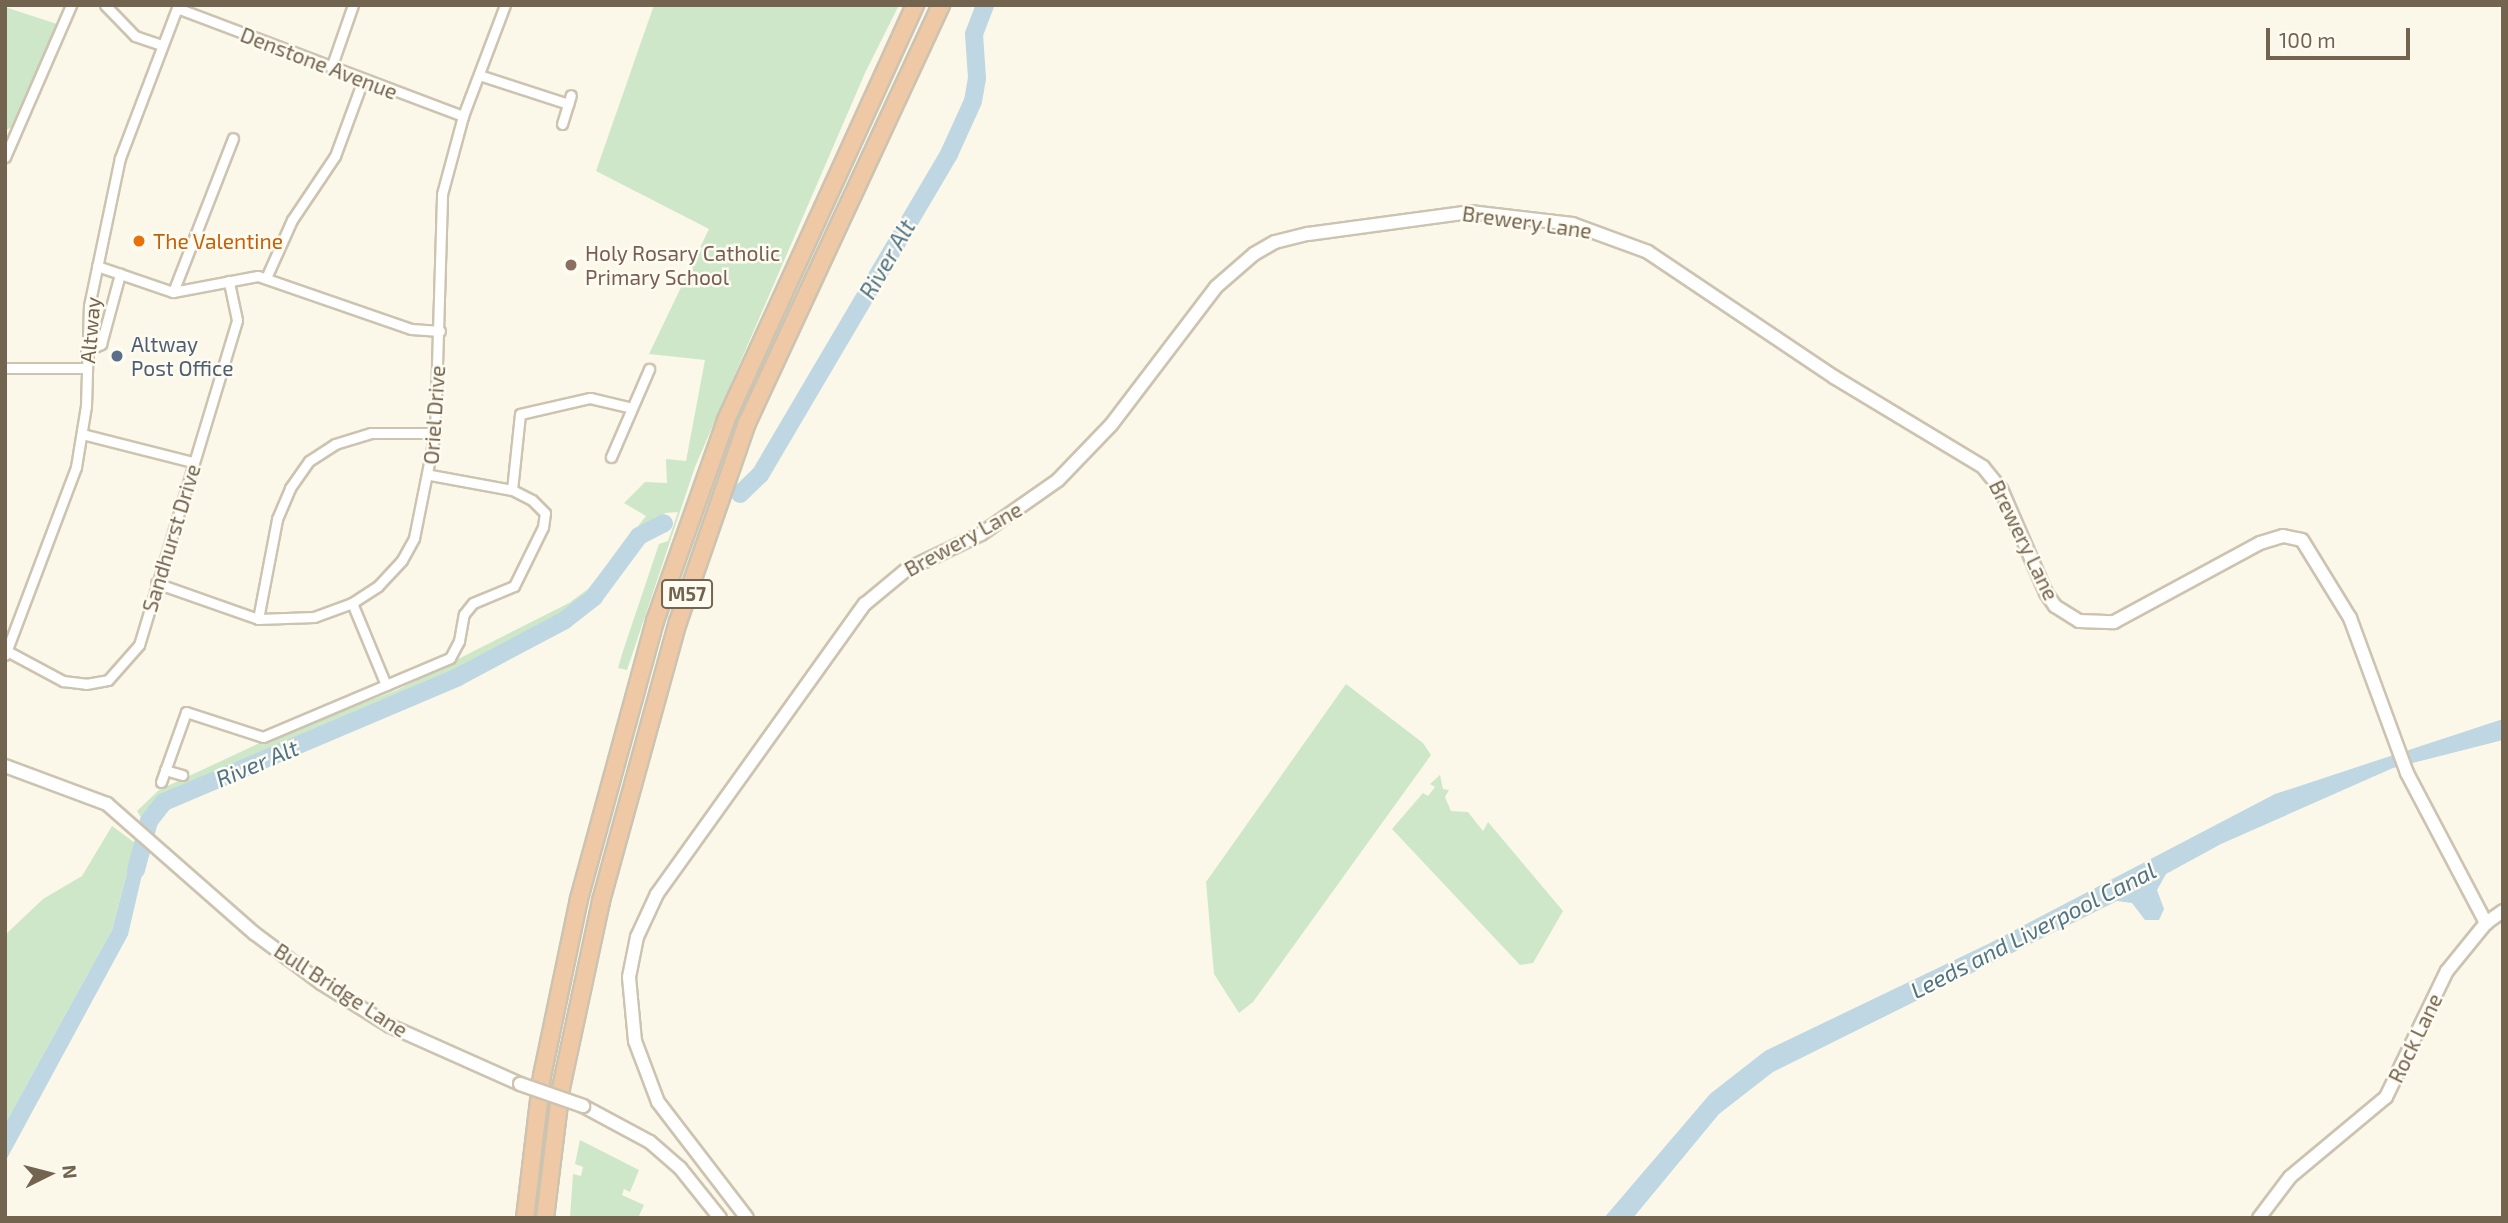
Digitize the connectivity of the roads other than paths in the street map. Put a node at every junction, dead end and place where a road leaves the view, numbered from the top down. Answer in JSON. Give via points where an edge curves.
{"nodes":[{"id":1,"x":71,"y":5,"type":"edge"},
{"id":2,"x":105,"y":5,"type":"edge"},
{"id":3,"x":353,"y":5,"type":"edge"},
{"id":4,"x":505,"y":5,"type":"edge"},
{"id":5,"x":915,"y":5,"type":"edge"},
{"id":6,"x":941,"y":5,"type":"edge"},
{"id":7,"x":177,"y":7,"type":"edge"},
{"id":8,"x":161,"y":45,"type":"junction"},
{"id":9,"x":331,"y":68,"type":"junction"},
{"id":10,"x":479,"y":75,"type":"junction"},
{"id":11,"x":363,"y":80,"type":"junction"},
{"id":12,"x":463,"y":116,"type":"junction"},
{"id":13,"x":562,"y":124,"type":"dead end"},
{"id":14,"x":233,"y":138,"type":"dead end"},
{"id":15,"x":5,"y":158,"type":"edge"},
{"id":16,"x":97,"y":266,"type":"junction"},
{"id":17,"x":120,"y":274,"type":"junction"},
{"id":18,"x":266,"y":278,"type":"junction"},
{"id":19,"x":229,"y":281,"type":"junction"},
{"id":20,"x":173,"y":292,"type":"junction"},
{"id":21,"x":440,"y":331,"type":"junction"},
{"id":22,"x":86,"y":351,"type":"junction"},
{"id":23,"x":5,"y":368,"type":"edge"},
{"id":24,"x":86,"y":368,"type":"junction"},
{"id":25,"x":649,"y":369,"type":"dead end"},
{"id":26,"x":632,"y":408,"type":"junction"},
{"id":27,"x":435,"y":433,"type":"junction"},
{"id":28,"x":82,"y":434,"type":"junction"},
{"id":29,"x":611,"y":457,"type":"dead end"},
{"id":30,"x":193,"y":462,"type":"junction"},
{"id":31,"x":430,"y":475,"type":"junction"},
{"id":32,"x":512,"y":490,"type":"junction"},
{"id":33,"x":156,"y":583,"type":"junction"},
{"id":34,"x":352,"y":603,"type":"junction"},
{"id":35,"x":258,"y":619,"type":"junction"},
{"id":36,"x":6,"y":653,"type":"edge"},
{"id":37,"x":386,"y":685,"type":"junction"},
{"id":38,"x":5,"y":766,"type":"edge"},
{"id":39,"x":165,"y":769,"type":"junction"},
{"id":40,"x":181,"y":775,"type":"dead end"},
{"id":41,"x":161,"y":782,"type":"dead end"},
{"id":42,"x":2503,"y":911,"type":"edge"},
{"id":43,"x":2486,"y":923,"type":"junction"},
{"id":44,"x":525,"y":1218,"type":"edge"},
{"id":45,"x":545,"y":1218,"type":"edge"},
{"id":46,"x":720,"y":1218,"type":"edge"},
{"id":47,"x":747,"y":1218,"type":"edge"},
{"id":48,"x":2259,"y":1218,"type":"edge"}],
"edges":[{"from":1,"to":15,"type":"street"},
{"from":2,"to":8,"type":"street","via":[[135,36]]},
{"from":3,"to":9,"type":"street"},
{"from":4,"to":10,"type":"street","name":"Oriel Drive"},
{"from":5,"to":44,"type":"highway","number":"M57","via":[[726,420],[655,621],[579,899],[542,1076]]},
{"from":6,"to":45,"type":"highway","number":"M57","via":[[747,423],[678,622],[598,914],[561,1088]]},
{"from":7,"to":8,"type":"street","name":"Altway"},
{"from":7,"to":9,"type":"street","name":"Denstone Avenue"},
{"from":8,"to":16,"type":"street","name":"Altway","via":[[120,158]]},
{"from":9,"to":11,"type":"street","name":"Denstone Avenue"},
{"from":10,"to":12,"type":"street","name":"Oriel Drive"},
{"from":10,"to":13,"type":"street","via":[[570,100]]},
{"from":11,"to":12,"type":"street","name":"Denstone Avenue"},
{"from":11,"to":18,"type":"street","via":[[335,156],[292,220]]},
{"from":12,"to":21,"type":"street","name":"Oriel Drive","via":[[442,194],[437,251]]},
{"from":14,"to":20,"type":"street"},
{"from":16,"to":17,"type":"street"},
{"from":16,"to":22,"type":"street","name":"Altway"},
{"from":17,"to":20,"type":"street"},
{"from":17,"to":22,"type":"street","via":[[101,344]]},
{"from":18,"to":19,"type":"street"},
{"from":18,"to":21,"type":"street","via":[[411,329]]},
{"from":19,"to":20,"type":"street"},
{"from":19,"to":30,"type":"street","name":"Sandhurst Drive","via":[[237,320]]},
{"from":21,"to":27,"type":"street","name":"Oriel Drive"},
{"from":22,"to":24,"type":"street","name":"Altway"},
{"from":23,"to":24,"type":"street"},
{"from":24,"to":28,"type":"street","name":"Altway"},
{"from":25,"to":26,"type":"street"},
{"from":26,"to":29,"type":"street"},
{"from":26,"to":32,"type":"street","via":[[590,398],[520,414]]},
{"from":27,"to":31,"type":"street","name":"Oriel Drive"},
{"from":27,"to":35,"type":"street","via":[[371,433],[335,444],[309,461],[289,488],[277,519]]},
{"from":28,"to":30,"type":"street"},
{"from":28,"to":36,"type":"street","name":"Altway","via":[[72,481]]},
{"from":30,"to":33,"type":"street","name":"Sandhurst Drive"},
{"from":31,"to":32,"type":"street"},
{"from":31,"to":34,"type":"street","name":"Oriel Drive","via":[[414,538],[402,560],[378,586]]},
{"from":32,"to":37,"type":"street","via":[[545,513],[543,527],[514,586],[473,603],[464,614],[450,658]]},
{"from":33,"to":35,"type":"street","name":"Oriel Drive"},
{"from":33,"to":36,"type":"street","name":"Sandhurst Drive","via":[[139,645],[108,680],[63,681]]},
{"from":34,"to":35,"type":"street","name":"Oriel Drive","via":[[314,617]]},
{"from":34,"to":37,"type":"street"},
{"from":37,"to":39,"type":"street","via":[[263,737],[186,712]]},
{"from":38,"to":46,"type":"street","name":"Bull Bridge Lane","bridge":true,"via":[[96,798],[136,827],[254,933],[390,1026],[520,1084],[583,1106],[650,1142],[680,1168]]},
{"from":39,"to":40,"type":"street"},
{"from":39,"to":41,"type":"street"},
{"from":42,"to":43,"type":"street","name":"Rock Lane"},
{"from":43,"to":47,"type":"street","name":"Brewery Lane","via":[[2407,773],[2365,651],[2326,575],[2302,540],[2283,537],[2260,543],[2114,622],[2079,621],[2055,606],[2046,593],[2001,489],[1983,467],[1834,377],[1632,244],[1572,224],[1445,212],[1308,234],[1275,242],[1254,254],[1216,287],[1111,425],[1058,480],[981,534],[906,570],[884,587],[848,625],[657,894],[637,937],[629,976],[635,1041],[658,1102]]},
{"from":43,"to":48,"type":"street","name":"Rock Lane","via":[[2447,971],[2386,1097],[2290,1177]]}]}
